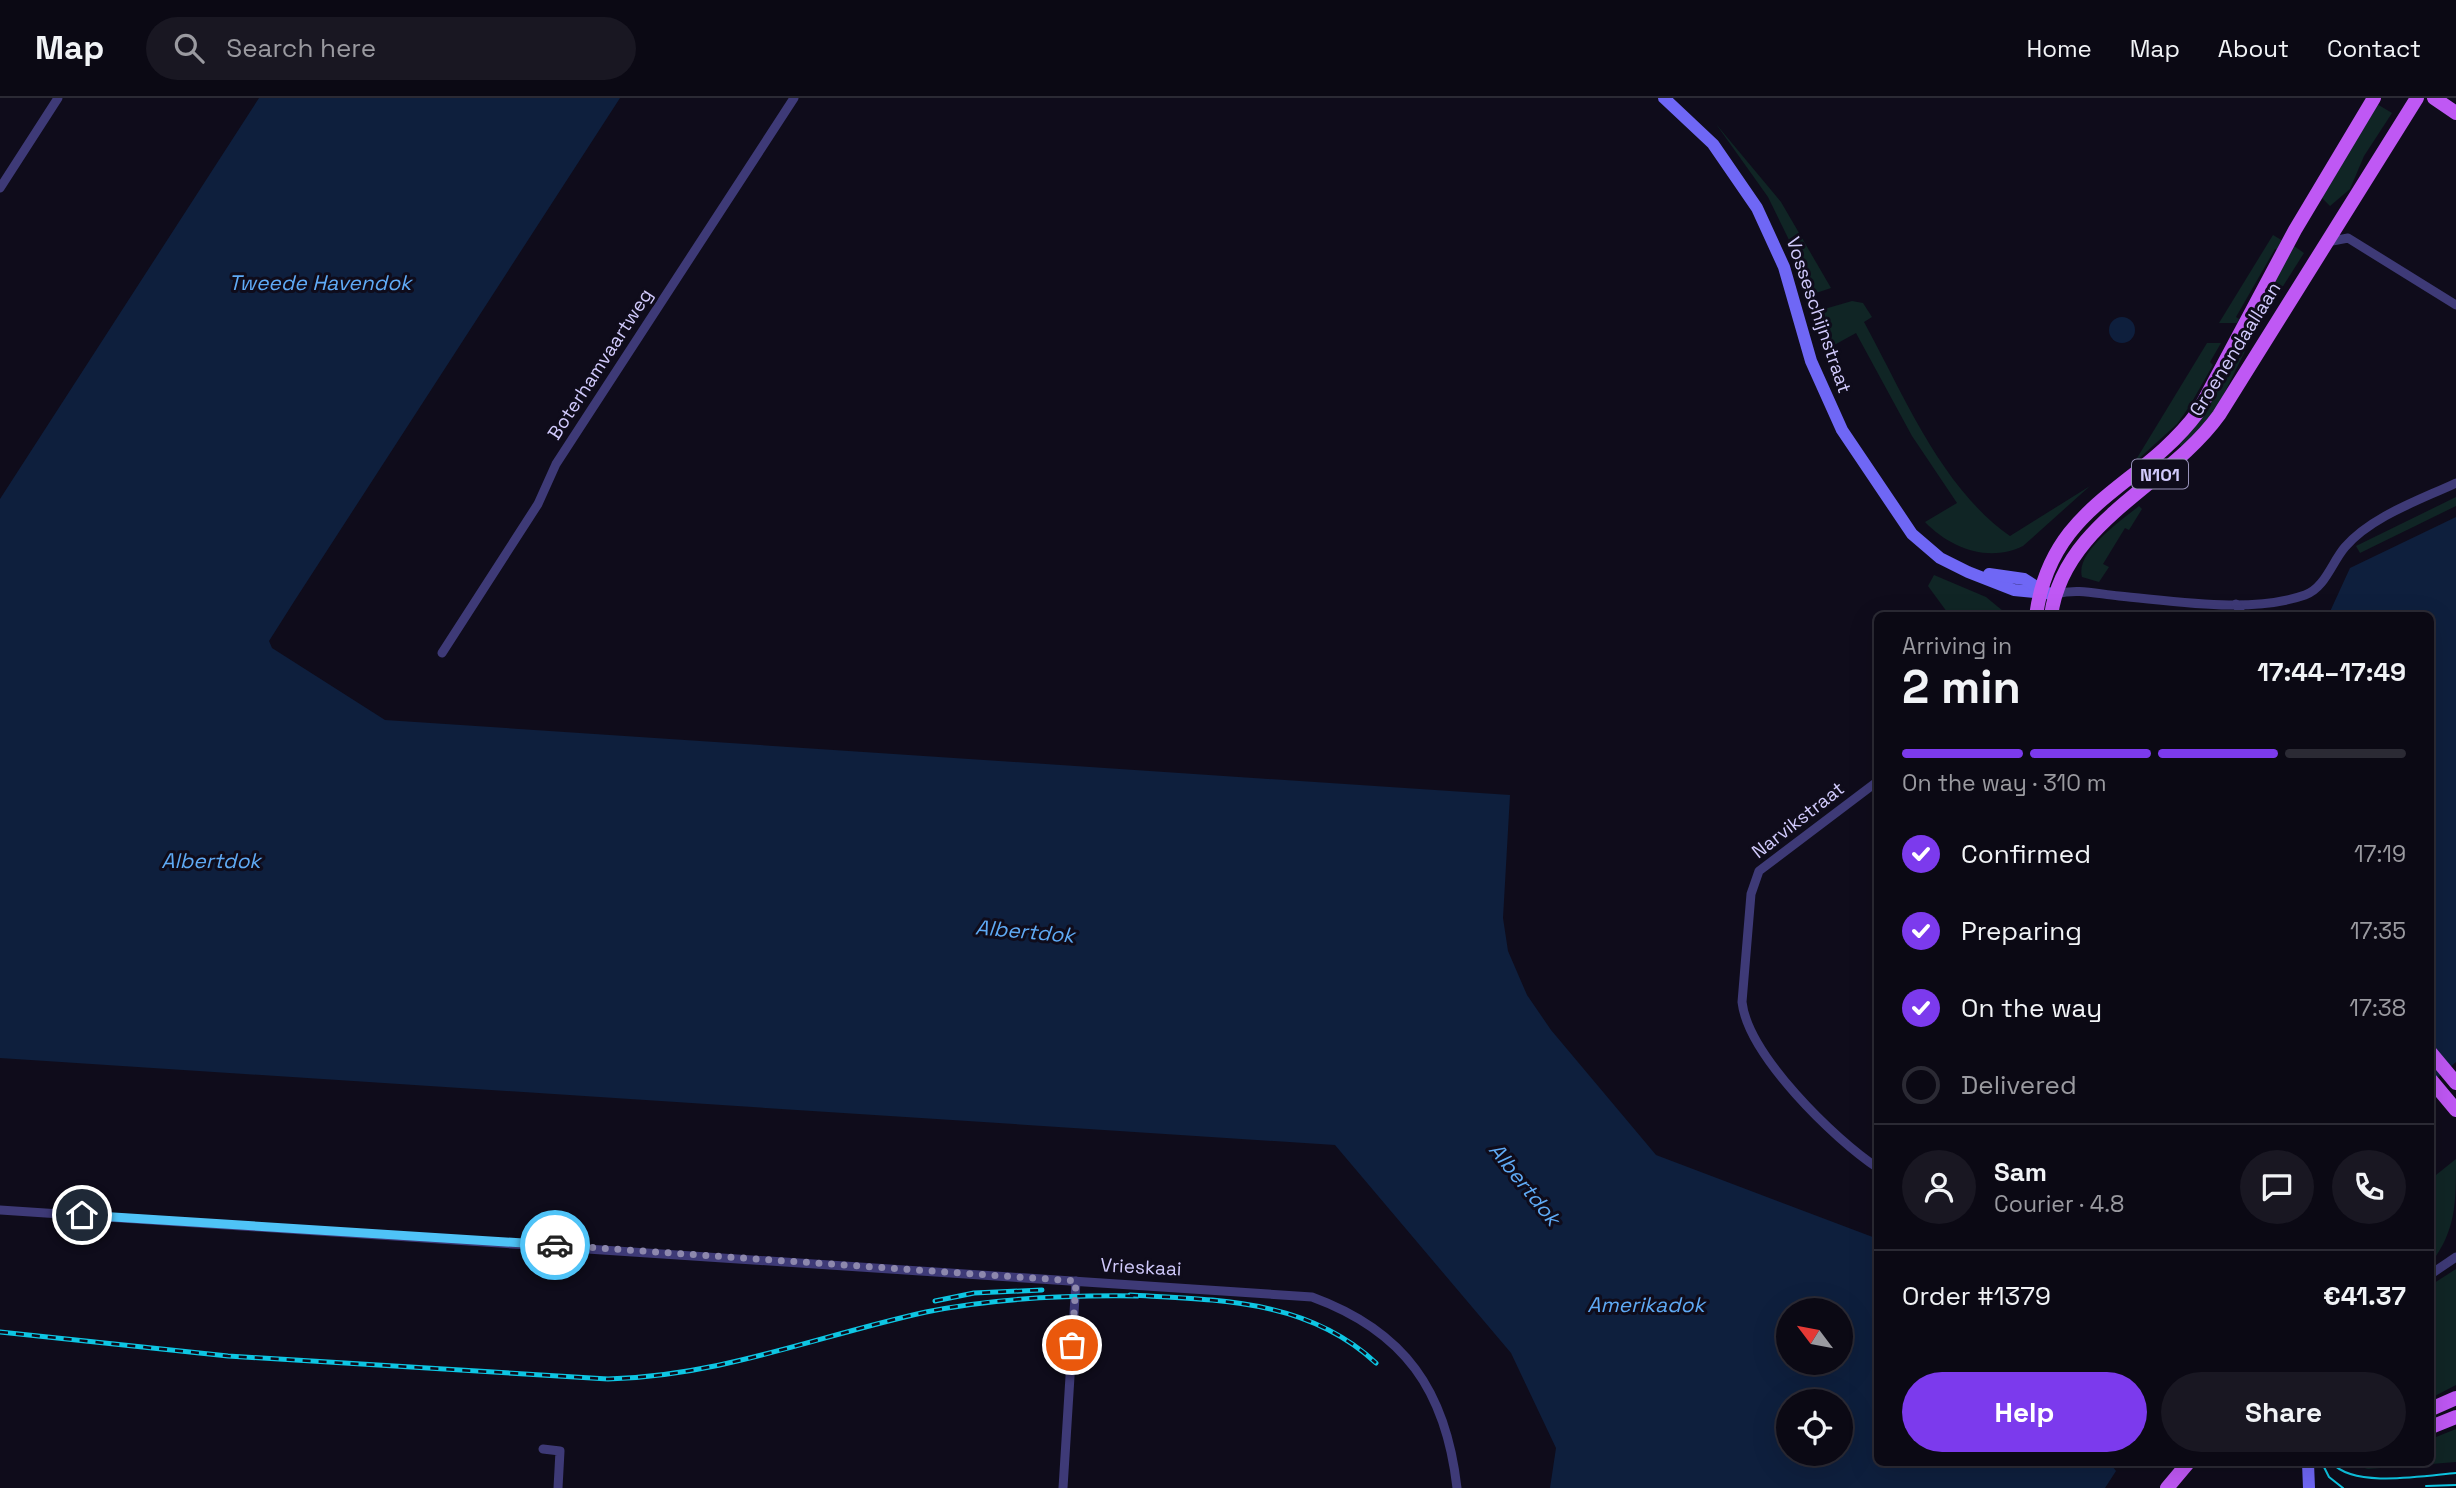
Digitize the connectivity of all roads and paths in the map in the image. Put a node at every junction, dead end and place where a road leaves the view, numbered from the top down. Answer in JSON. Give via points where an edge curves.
{"nodes":[{"id":1,"x":58,"y":98,"type":"edge"},
{"id":2,"x":794,"y":98,"type":"edge"},
{"id":3,"x":1664,"y":98,"type":"edge"},
{"id":4,"x":2374,"y":98,"type":"edge"},
{"id":5,"x":2417,"y":98,"type":"edge"},
{"id":6,"x":2434,"y":98,"type":"edge"},
{"id":7,"x":2456,"y":113,"type":"edge"},
{"id":8,"x":0,"y":188,"type":"edge"},
{"id":9,"x":2326,"y":242,"type":"junction"},
{"id":10,"x":2456,"y":305,"type":"edge"},
{"id":11,"x":2456,"y":483,"type":"edge"},
{"id":12,"x":2041,"y":590,"type":"junction"},
{"id":13,"x":2056,"y":594,"type":"junction"},
{"id":14,"x":2236,"y":604,"type":"junction"},
{"id":15,"x":2037,"y":612,"type":"edge"},
{"id":16,"x":2052,"y":612,"type":"edge"},
{"id":17,"x":2241,"y":612,"type":"edge"},
{"id":18,"x":442,"y":653,"type":"dead end"},
{"id":19,"x":1874,"y":784,"type":"edge"},
{"id":20,"x":2434,"y":1057,"type":"edge"},
{"id":21,"x":2456,"y":1083,"type":"edge"},
{"id":22,"x":2434,"y":1084,"type":"edge"},
{"id":23,"x":2456,"y":1110,"type":"edge"},
{"id":24,"x":1874,"y":1165,"type":"edge"},
{"id":25,"x":0,"y":1210,"type":"edge"},
{"id":26,"x":2455,"y":1257,"type":"edge"},
{"id":27,"x":2434,"y":1273,"type":"edge"},
{"id":28,"x":1076,"y":1281,"type":"junction"},
{"id":29,"x":2456,"y":1398,"type":"edge"},
{"id":30,"x":2434,"y":1408,"type":"edge"},
{"id":31,"x":2456,"y":1417,"type":"edge"},
{"id":32,"x":2434,"y":1426,"type":"edge"},
{"id":33,"x":543,"y":1449,"type":"dead end"},
{"id":34,"x":2171,"y":1466,"type":"edge"},
{"id":35,"x":2185,"y":1466,"type":"edge"},
{"id":36,"x":2299,"y":1466,"type":"edge"},
{"id":37,"x":2308,"y":1466,"type":"edge"},
{"id":38,"x":2309,"y":1485,"type":"edge"},
{"id":39,"x":558,"y":1488,"type":"edge"},
{"id":40,"x":1063,"y":1488,"type":"edge"},
{"id":41,"x":1457,"y":1488,"type":"edge"},
{"id":42,"x":2161,"y":1488,"type":"edge"},
{"id":43,"x":2167,"y":1488,"type":"edge"}],
"edges":[{"from":1,"to":8,"type":"street"},
{"from":2,"to":18,"type":"street","name":"Boterhamvaartweg","via":[[556,464],[538,504]]},
{"from":3,"to":12,"type":"street","name":"Vosseschijnstraat","via":[[1713,144],[1758,208],[1784,267],[1811,361],[1848,440],[1921,543],[1968,572],[2024,579]]},
{"from":4,"to":12,"type":"main road","name":"Groenendaallaan","number":"N101","via":[[2295,230],[2198,412],[2179,436],[2078,520],[2057,550]]},
{"from":5,"to":9,"type":"main road","name":"Groenendaallaan","number":"N101"},
{"from":6,"to":7,"type":"main road"},
{"from":9,"to":10,"type":"street","via":[[2348,238]]},
{"from":9,"to":13,"type":"main road","name":"Groenendaallaan","number":"N101","via":[[2209,429],[2095,530]]},
{"from":11,"to":14,"type":"street","name":"Vosseschijnstraat","via":[[2371,525],[2348,544],[2320,586],[2308,594]]},
{"from":12,"to":13,"type":"street","name":"Vosseschijnstraat"},
{"from":12,"to":15,"type":"main road","number":"N101"},
{"from":13,"to":14,"type":"street","name":"Vosseschijnstraat","via":[[2074,589]]},
{"from":13,"to":16,"type":"main road","number":"N101"},
{"from":14,"to":17,"type":"street"},
{"from":19,"to":24,"type":"street","name":"Narvikstraat","via":[[1759,871],[1751,894],[1742,1002],[1750,1034],[1833,1135]]},
{"from":20,"to":21,"type":"main road"},
{"from":22,"to":23,"type":"main road"},
{"from":25,"to":28,"type":"street","name":"Vrieskaai"},
{"from":26,"to":27,"type":"street"},
{"from":28,"to":40,"type":"street"},
{"from":28,"to":41,"type":"street","name":"Vrieskaai","via":[[1312,1297],[1360,1318],[1390,1339],[1429,1388],[1443,1418]]},
{"from":29,"to":30,"type":"main road"},
{"from":31,"to":32,"type":"main road"},
{"from":33,"to":39,"type":"street","via":[[560,1451]]},
{"from":34,"to":42,"type":"main road"},
{"from":35,"to":43,"type":"main road"},
{"from":36,"to":38,"type":"street"},
{"from":37,"to":38,"type":"street"}]}
